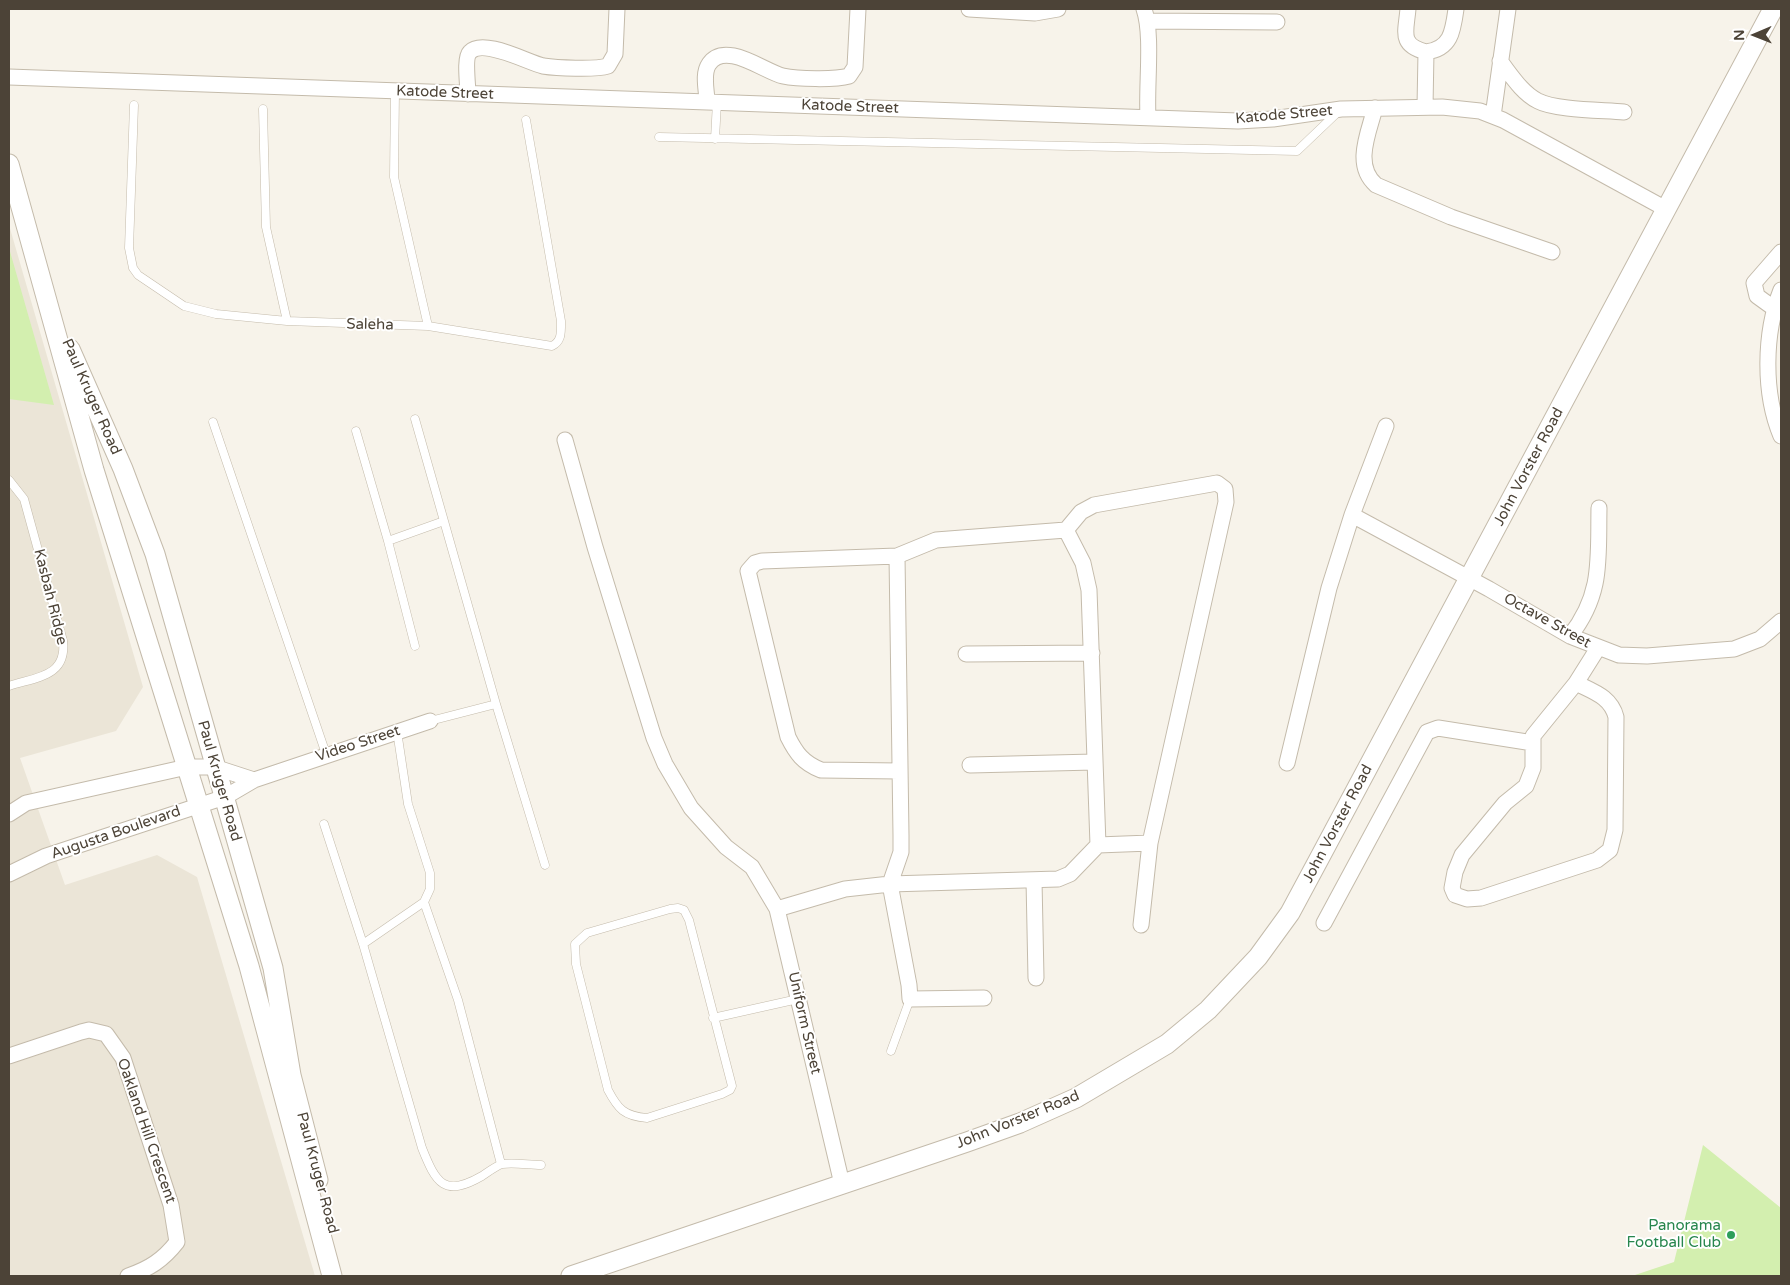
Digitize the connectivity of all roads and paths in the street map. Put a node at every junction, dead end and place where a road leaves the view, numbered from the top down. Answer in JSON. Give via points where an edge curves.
{"nodes":[{"id":1,"x":617,"y":9,"type":"edge"},
{"id":2,"x":858,"y":9,"type":"edge"},
{"id":3,"x":969,"y":9,"type":"edge"},
{"id":4,"x":1058,"y":9,"type":"edge"},
{"id":5,"x":1408,"y":9,"type":"edge"},
{"id":6,"x":1456,"y":9,"type":"edge"},
{"id":7,"x":1508,"y":9,"type":"edge"},
{"id":8,"x":1773,"y":9,"type":"edge"},
{"id":9,"x":1146,"y":15,"type":"edge"},
{"id":10,"x":1277,"y":22,"type":"dead end"},
{"id":11,"x":1426,"y":52,"type":"junction"},
{"id":12,"x":1500,"y":61,"type":"junction"},
{"id":13,"x":9,"y":77,"type":"edge"},
{"id":14,"x":395,"y":91,"type":"junction"},
{"id":15,"x":468,"y":94,"type":"junction"},
{"id":16,"x":712,"y":102,"type":"junction"},
{"id":17,"x":134,"y":105,"type":"dead end"},
{"id":18,"x":1375,"y":108,"type":"junction"},
{"id":19,"x":1425,"y":108,"type":"junction"},
{"id":20,"x":263,"y":109,"type":"dead end"},
{"id":21,"x":1341,"y":110,"type":"junction"},
{"id":22,"x":1624,"y":112,"type":"dead end"},
{"id":23,"x":1493,"y":116,"type":"junction"},
{"id":24,"x":1148,"y":117,"type":"junction"},
{"id":25,"x":526,"y":120,"type":"dead end"},
{"id":26,"x":659,"y":137,"type":"dead end"},
{"id":27,"x":715,"y":139,"type":"junction"},
{"id":28,"x":9,"y":164,"type":"edge"},
{"id":29,"x":1666,"y":208,"type":"junction"},
{"id":30,"x":1552,"y":252,"type":"dead end"},
{"id":31,"x":1781,"y":252,"type":"edge"},
{"id":32,"x":1781,"y":290,"type":"edge"},
{"id":33,"x":47,"y":300,"type":"junction"},
{"id":34,"x":1775,"y":309,"type":"junction"},
{"id":35,"x":287,"y":321,"type":"junction"},
{"id":36,"x":428,"y":326,"type":"junction"},
{"id":37,"x":415,"y":419,"type":"dead end"},
{"id":38,"x":213,"y":422,"type":"dead end"},
{"id":39,"x":1386,"y":426,"type":"dead end"},
{"id":40,"x":356,"y":431,"type":"dead end"},
{"id":41,"x":1781,"y":436,"type":"edge"},
{"id":42,"x":565,"y":440,"type":"dead end"},
{"id":43,"x":9,"y":480,"type":"edge"},
{"id":44,"x":1599,"y":508,"type":"dead end"},
{"id":45,"x":1352,"y":515,"type":"junction"},
{"id":46,"x":444,"y":521,"type":"junction"},
{"id":47,"x":1066,"y":530,"type":"junction"},
{"id":48,"x":388,"y":541,"type":"junction"},
{"id":49,"x":897,"y":556,"type":"junction"},
{"id":50,"x":1470,"y":579,"type":"junction"},
{"id":51,"x":1781,"y":622,"type":"edge"},
{"id":52,"x":1570,"y":636,"type":"junction"},
{"id":53,"x":415,"y":646,"type":"dead end"},
{"id":54,"x":1598,"y":648,"type":"junction"},
{"id":55,"x":1092,"y":653,"type":"junction"},
{"id":56,"x":966,"y":654,"type":"dead end"},
{"id":57,"x":1576,"y":683,"type":"junction"},
{"id":58,"x":9,"y":686,"type":"edge"},
{"id":59,"x":496,"y":704,"type":"junction"},
{"id":60,"x":430,"y":721,"type":"joint"},
{"id":61,"x":397,"y":731,"type":"junction"},
{"id":62,"x":1533,"y":742,"type":"junction"},
{"id":63,"x":326,"y":754,"type":"junction"},
{"id":64,"x":1094,"y":762,"type":"junction"},
{"id":65,"x":1286,"y":763,"type":"dead end"},
{"id":66,"x":970,"y":765,"type":"dead end"},
{"id":67,"x":187,"y":767,"type":"junction"},
{"id":68,"x":214,"y":767,"type":"junction"},
{"id":69,"x":899,"y":771,"type":"junction"},
{"id":70,"x":254,"y":780,"type":"junction"},
{"id":71,"x":225,"y":797,"type":"junction"},
{"id":72,"x":199,"y":805,"type":"junction"},
{"id":73,"x":9,"y":814,"type":"edge"},
{"id":74,"x":324,"y":824,"type":"dead end"},
{"id":75,"x":1150,"y":843,"type":"junction"},
{"id":76,"x":1098,"y":844,"type":"junction"},
{"id":77,"x":545,"y":865,"type":"dead end"},
{"id":78,"x":9,"y":874,"type":"edge"},
{"id":79,"x":1034,"y":880,"type":"junction"},
{"id":80,"x":890,"y":884,"type":"junction"},
{"id":81,"x":424,"y":902,"type":"junction"},
{"id":82,"x":777,"y":909,"type":"junction"},
{"id":83,"x":1324,"y":923,"type":"dead end"},
{"id":84,"x":1141,"y":925,"type":"dead end"},
{"id":85,"x":363,"y":944,"type":"junction"},
{"id":86,"x":1036,"y":978,"type":"dead end"},
{"id":87,"x":984,"y":998,"type":"dead end"},
{"id":88,"x":910,"y":999,"type":"junction"},
{"id":89,"x":798,"y":1000,"type":"junction"},
{"id":90,"x":713,"y":1018,"type":"junction"},
{"id":91,"x":891,"y":1051,"type":"dead end"},
{"id":92,"x":9,"y":1056,"type":"edge"},
{"id":93,"x":502,"y":1164,"type":"junction"},
{"id":94,"x":541,"y":1165,"type":"dead end"},
{"id":95,"x":842,"y":1184,"type":"junction"},
{"id":96,"x":128,"y":1276,"type":"edge"},
{"id":97,"x":332,"y":1276,"type":"edge"},
{"id":98,"x":344,"y":1276,"type":"edge"},
{"id":99,"x":571,"y":1276,"type":"edge"}],
"edges":[{"from":1,"to":15,"type":"street","via":[[615,54],[608,66],[545,66],[508,52],[476,49],[469,53],[467,59]]},
{"from":2,"to":16,"type":"street","via":[[855,67],[850,75],[841,78],[785,76],[747,58],[719,57],[712,60],[706,69]]},
{"from":3,"to":4,"type":"street","via":[[1035,13]]},
{"from":5,"to":11,"type":"street","via":[[1406,37],[1414,48]]},
{"from":6,"to":11,"type":"street","via":[[1448,40],[1438,50]]},
{"from":7,"to":12,"type":"street"},
{"from":8,"to":29,"type":"street","name":"John Vorster Road"},
{"from":9,"to":10,"type":"street"},
{"from":9,"to":24,"type":"street"},
{"from":11,"to":19,"type":"street"},
{"from":12,"to":22,"type":"street","via":[[1537,101]]},
{"from":12,"to":23,"type":"street"},
{"from":13,"to":14,"type":"street","name":"Katode Street"},
{"from":14,"to":15,"type":"street","name":"Katode Street"},
{"from":14,"to":36,"type":"lane","via":[[395,184]]},
{"from":15,"to":16,"type":"street","name":"Katode Street"},
{"from":16,"to":24,"type":"street","name":"Katode Street"},
{"from":16,"to":27,"type":"lane"},
{"from":17,"to":35,"type":"lane","name":"Saleha","via":[[129,248],[133,268],[138,275],[184,306],[200,312]]},
{"from":18,"to":19,"type":"street","name":"Katode Street"},
{"from":18,"to":21,"type":"street","name":"Katode Street"},
{"from":18,"to":30,"type":"street","via":[[1364,163],[1368,178],[1376,185],[1451,217]]},
{"from":19,"to":23,"type":"street","name":"Katode Street","via":[[1464,109]]},
{"from":20,"to":35,"type":"lane","via":[[266,227]]},
{"from":21,"to":24,"type":"street","name":"Katode Street","via":[[1256,120]]},
{"from":21,"to":27,"type":"lane","via":[[1297,151]]},
{"from":23,"to":29,"type":"street","name":"Katode Street"},
{"from":25,"to":36,"type":"lane","name":"Saleha","via":[[561,321],[561,337],[552,346]]},
{"from":26,"to":27,"type":"lane"},
{"from":28,"to":33,"type":"street","name":"Paul Kruger Road"},
{"from":29,"to":50,"type":"street","name":"John Vorster Road"},
{"from":31,"to":34,"type":"street","via":[[1754,283],[1757,296]]},
{"from":32,"to":34,"type":"street"},
{"from":33,"to":67,"type":"street","name":"Paul Kruger Road","via":[[94,470]]},
{"from":33,"to":68,"type":"street","name":"Paul Kruger Road","via":[[123,468],[155,554]]},
{"from":34,"to":41,"type":"street","via":[[1770,341],[1770,387]]},
{"from":35,"to":36,"type":"lane","name":"Saleha"},
{"from":37,"to":46,"type":"lane"},
{"from":38,"to":63,"type":"lane"},
{"from":39,"to":45,"type":"street"},
{"from":40,"to":48,"type":"lane"},
{"from":42,"to":82,"type":"street","name":"Uniform Street","via":[[595,547],[665,764],[692,808],[726,847],[752,867]]},
{"from":43,"to":58,"type":"lane","name":"Kasbah Ridge","via":[[24,498],[64,641],[64,660],[51,673]]},
{"from":44,"to":52,"type":"street","via":[[1596,584],[1584,618]]},
{"from":45,"to":50,"type":"street","name":"Octave Street"},
{"from":45,"to":65,"type":"street","via":[[1329,588]]},
{"from":46,"to":48,"type":"lane"},
{"from":46,"to":59,"type":"lane"},
{"from":47,"to":49,"type":"street","via":[[936,540]]},
{"from":47,"to":55,"type":"street","via":[[1087,576]]},
{"from":47,"to":75,"type":"street","via":[[1081,512],[1094,505],[1212,483],[1225,489],[1226,502]]},
{"from":48,"to":53,"type":"lane"},
{"from":49,"to":69,"type":"street"},
{"from":49,"to":69,"type":"street","via":[[762,561],[748,571],[788,737],[798,754],[809,765],[821,770]]},
{"from":50,"to":52,"type":"street","name":"Octave Street"},
{"from":50,"to":95,"type":"street","name":"John Vorster Road","via":[[1290,913],[1245,972],[1208,1010],[1167,1044],[1076,1098],[1002,1129]]},
{"from":51,"to":54,"type":"street","name":"Octave Street","via":[[1760,639],[1734,649],[1637,656]]},
{"from":52,"to":54,"type":"street","name":"Octave Street"},
{"from":54,"to":57,"type":"street"},
{"from":55,"to":56,"type":"street"},
{"from":55,"to":64,"type":"street"},
{"from":57,"to":62,"type":"street","via":[[1538,728]]},
{"from":57,"to":62,"type":"street","via":[[1606,699],[1616,717],[1615,830],[1610,850],[1597,860],[1490,895],[1460,899],[1452,888],[1462,855],[1505,802],[1526,786],[1532,776]]},
{"from":59,"to":60,"type":"lane","name":"Video Street"},
{"from":59,"to":77,"type":"lane"},
{"from":60,"to":61,"type":"street","name":"Video Street"},
{"from":61,"to":63,"type":"street","name":"Video Street"},
{"from":61,"to":81,"type":"lane","via":[[408,804],[430,873],[430,889]]},
{"from":62,"to":83,"type":"street","via":[[1438,728],[1427,732]]},
{"from":63,"to":70,"type":"street","name":"Video Street"},
{"from":64,"to":66,"type":"street"},
{"from":64,"to":76,"type":"street"},
{"from":67,"to":68,"type":"street"},
{"from":67,"to":72,"type":"street","name":"Paul Kruger Road"},
{"from":67,"to":73,"type":"street","via":[[26,803]]},
{"from":68,"to":70,"type":"street"},
{"from":68,"to":71,"type":"street","name":"Paul Kruger Road"},
{"from":69,"to":80,"type":"street","via":[[900,852]]},
{"from":70,"to":71,"type":"street","name":"Video Street"},
{"from":71,"to":72,"type":"street","name":"Augusta Boulevard"},
{"from":71,"to":98,"type":"street","name":"Paul Kruger Road","via":[[273,968],[291,1075]]},
{"from":72,"to":78,"type":"street","name":"Augusta Boulevard","via":[[46,856]]},
{"from":72,"to":97,"type":"street","name":"Paul Kruger Road","via":[[249,966]]},
{"from":74,"to":85,"type":"lane"},
{"from":75,"to":76,"type":"street"},
{"from":75,"to":84,"type":"street"},
{"from":76,"to":79,"type":"street","via":[[1070,874],[1058,879]]},
{"from":79,"to":80,"type":"street"},
{"from":79,"to":86,"type":"street"},
{"from":80,"to":82,"type":"street","via":[[845,889]]},
{"from":80,"to":88,"type":"street"},
{"from":81,"to":85,"type":"lane"},
{"from":81,"to":93,"type":"lane","via":[[458,1000]]},
{"from":82,"to":89,"type":"street","name":"Uniform Street"},
{"from":85,"to":93,"type":"lane","via":[[432,1174],[440,1183],[457,1187]]},
{"from":87,"to":88,"type":"street"},
{"from":88,"to":91,"type":"lane"},
{"from":89,"to":90,"type":"lane"},
{"from":89,"to":95,"type":"street","name":"Uniform Street"},
{"from":90,"to":90,"type":"lane","via":[[684,910],[670,909],[587,933],[575,944],[576,964],[608,1090],[616,1106],[625,1112],[647,1118],[730,1090],[732,1081]]},
{"from":92,"to":96,"type":"street","name":"Oakland Hill Crescent","via":[[89,1030],[106,1034],[123,1058],[171,1205],[177,1242],[151,1267]]},
{"from":93,"to":94,"type":"lane"},
{"from":95,"to":99,"type":"street","name":"John Vorster Road"}]}
